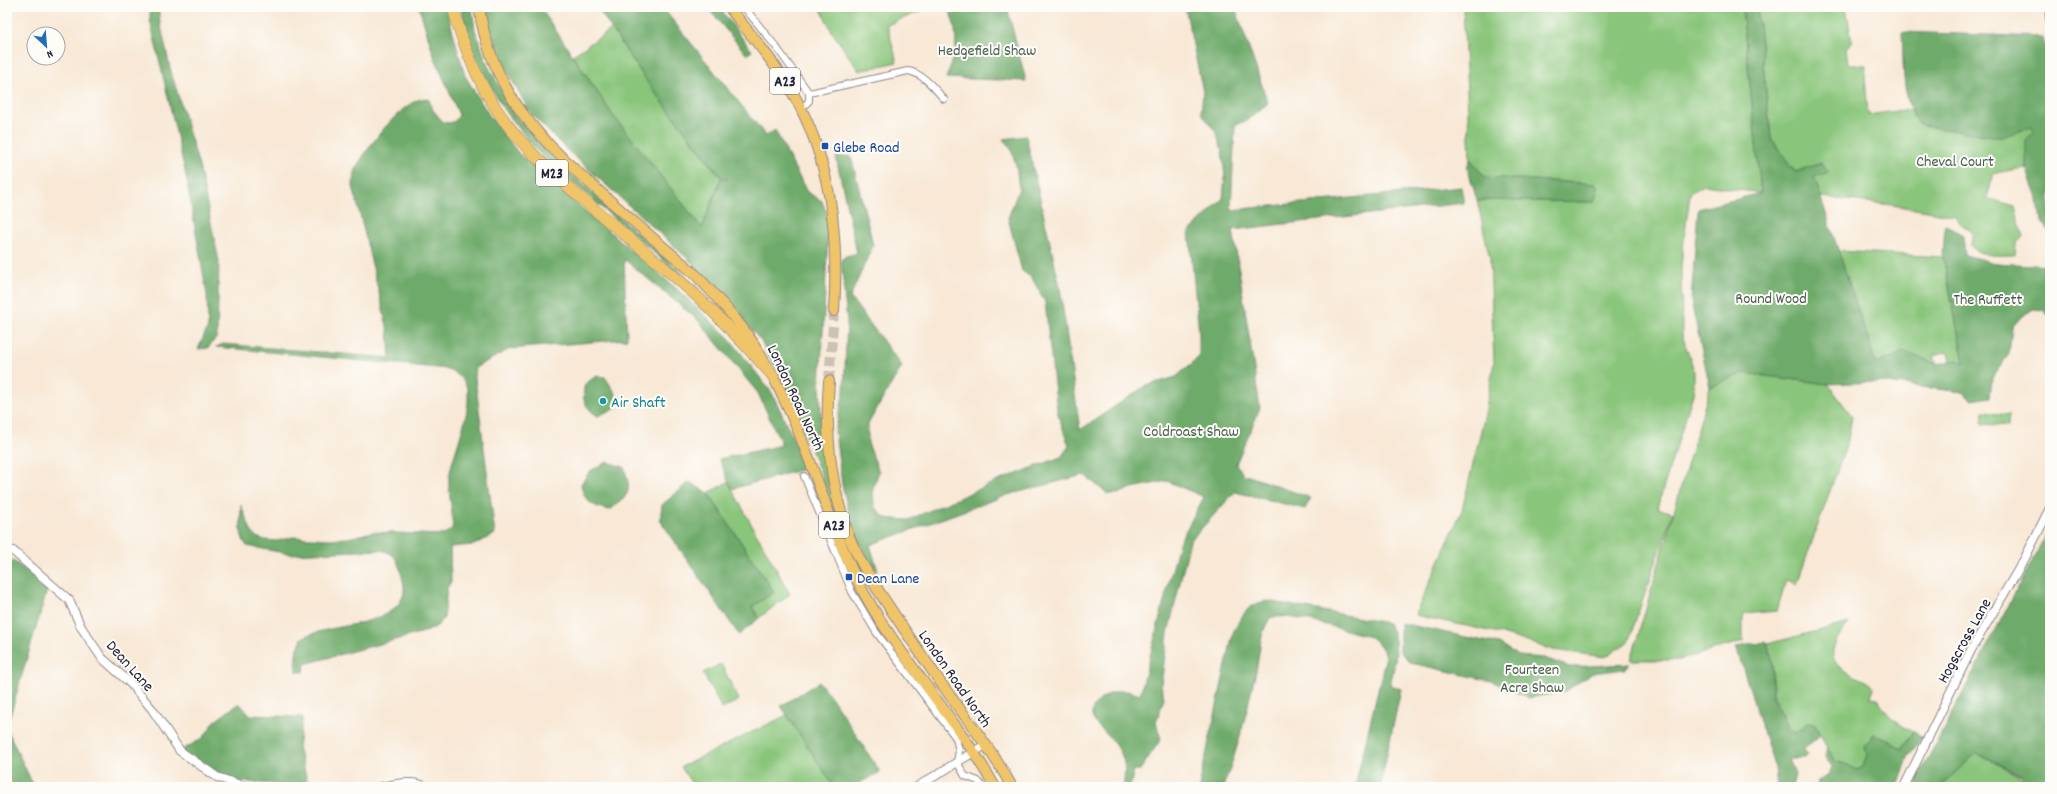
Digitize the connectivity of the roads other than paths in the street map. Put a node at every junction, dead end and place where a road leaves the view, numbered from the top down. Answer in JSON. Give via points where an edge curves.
{"nodes":[{"id":1,"x":453,"y":7,"type":"edge"},
{"id":2,"x":479,"y":7,"type":"edge"},
{"id":3,"x":729,"y":7,"type":"edge"},
{"id":4,"x":744,"y":7,"type":"edge"},
{"id":5,"x":2049,"y":7,"type":"edge"},
{"id":6,"x":2050,"y":20,"type":"edge"},
{"id":7,"x":809,"y":93,"type":"junction"},
{"id":8,"x":944,"y":99,"type":"dead end"},
{"id":9,"x":801,"y":109,"type":"junction"},
{"id":10,"x":834,"y":311,"type":"tunnel mouth"},
{"id":11,"x":773,"y":376,"type":"junction"},
{"id":12,"x":829,"y":381,"type":"tunnel mouth"},
{"id":13,"x":804,"y":476,"type":"dead end"},
{"id":14,"x":2050,"y":508,"type":"edge"},
{"id":15,"x":7,"y":550,"type":"edge"},
{"id":16,"x":955,"y":725,"type":"junction"},
{"id":17,"x":956,"y":738,"type":"junction"},
{"id":18,"x":985,"y":745,"type":"junction"},
{"id":19,"x":973,"y":751,"type":"junction"},
{"id":20,"x":957,"y":762,"type":"junction"},
{"id":21,"x":246,"y":787,"type":"edge"},
{"id":22,"x":381,"y":787,"type":"edge"},
{"id":23,"x":427,"y":787,"type":"edge"},
{"id":24,"x":917,"y":787,"type":"edge"},
{"id":25,"x":983,"y":787,"type":"edge"},
{"id":26,"x":995,"y":787,"type":"edge"},
{"id":27,"x":1012,"y":787,"type":"edge"},
{"id":28,"x":1904,"y":787,"type":"edge"}],
"edges":[{"from":1,"to":11,"type":"highway","number":"M23","via":[[476,73],[495,107],[519,139],[552,172],[701,300]]},
{"from":2,"to":11,"type":"main road","name":"London Road North","number":"A23","via":[[495,65],[512,98],[532,127],[558,155],[696,275],[757,347]]},
{"from":3,"to":9,"type":"main road","number":"A23","via":[[780,73]]},
{"from":4,"to":7,"type":"street"},
{"from":5,"to":6,"type":"street"},
{"from":7,"to":8,"type":"street","via":[[908,71],[927,81]]},
{"from":7,"to":9,"type":"street","via":[[809,101]]},
{"from":9,"to":10,"type":"main road","number":"A23","via":[[819,149],[831,203]]},
{"from":11,"to":16,"type":"main road","name":"London Road North","number":"A23","via":[[801,435],[834,526],[857,580],[890,635]]},
{"from":12,"to":18,"type":"main road","name":"London Road North","number":"A23","via":[[832,469],[839,505],[851,540],[867,573],[916,648]]},
{"from":13,"to":17,"type":"street","via":[[852,592],[876,632]]},
{"from":14,"to":28,"type":"street","name":"Hogscross Lane","via":[[1971,650]]},
{"from":15,"to":21,"type":"street","name":"Dean Lane","via":[[13,551],[69,600],[81,627],[102,658],[130,683],[180,751],[217,777]]},
{"from":16,"to":17,"type":"street","name":"London Road North"},
{"from":16,"to":19,"type":"main road","name":"London Road North","number":"A23"},
{"from":17,"to":20,"type":"street","name":"London Road North","via":[[959,751]]},
{"from":18,"to":19,"type":"street"},
{"from":18,"to":27,"type":"main road","number":"A23"},
{"from":19,"to":20,"type":"street"},
{"from":19,"to":26,"type":"main road","number":"A23"},
{"from":20,"to":24,"type":"street"},
{"from":20,"to":25,"type":"street","via":[[965,776],[978,781]]},
{"from":22,"to":23,"type":"street","via":[[416,782]]}]}
